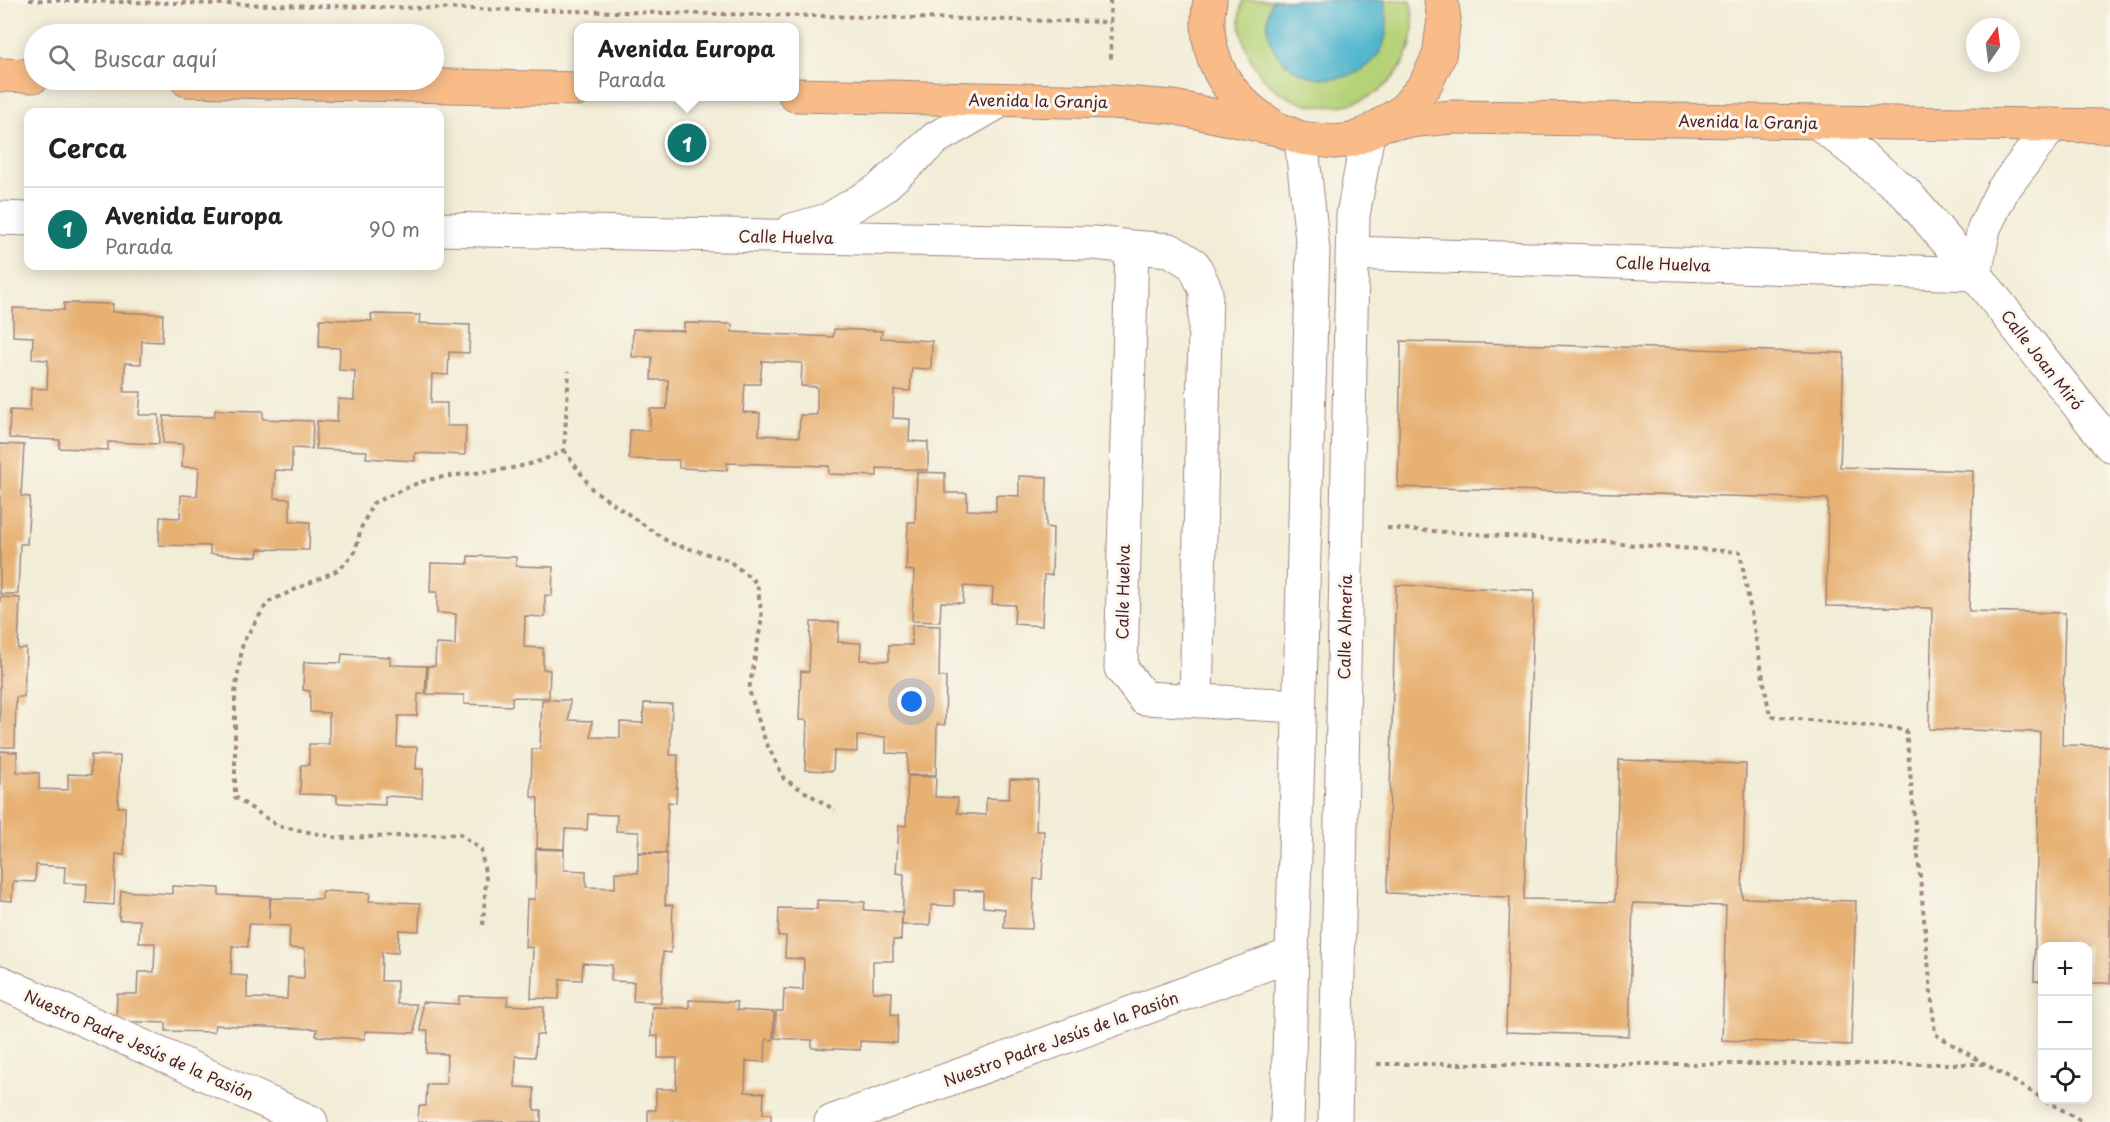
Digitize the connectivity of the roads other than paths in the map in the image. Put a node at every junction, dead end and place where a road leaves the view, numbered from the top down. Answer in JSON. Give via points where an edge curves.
{"nodes":[{"id":1,"x":1210,"y":0,"type":"edge"},
{"id":2,"x":1441,"y":0,"type":"edge"},
{"id":3,"x":0,"y":75,"type":"edge"},
{"id":4,"x":24,"y":76,"type":"edge"},
{"id":5,"x":444,"y":86,"type":"edge"},
{"id":6,"x":574,"y":89,"type":"edge"},
{"id":7,"x":799,"y":94,"type":"edge"},
{"id":8,"x":1002,"y":100,"type":"junction"},
{"id":9,"x":1819,"y":123,"type":"junction"},
{"id":10,"x":2052,"y":125,"type":"junction"},
{"id":11,"x":2110,"y":126,"type":"edge"},
{"id":12,"x":1377,"y":128,"type":"junction"},
{"id":13,"x":1290,"y":134,"type":"junction"},
{"id":14,"x":0,"y":218,"type":"edge"},
{"id":15,"x":24,"y":219,"type":"edge"},
{"id":16,"x":444,"y":230,"type":"edge"},
{"id":17,"x":767,"y":237,"type":"junction"},
{"id":18,"x":1132,"y":247,"type":"junction"},
{"id":19,"x":1352,"y":254,"type":"junction"},
{"id":20,"x":1975,"y":274,"type":"junction"},
{"id":21,"x":2110,"y":445,"type":"edge"},
{"id":22,"x":1196,"y":700,"type":"junction"},
{"id":23,"x":1299,"y":706,"type":"junction"},
{"id":24,"x":1291,"y":955,"type":"junction"},
{"id":25,"x":0,"y":982,"type":"edge"},
{"id":26,"x":311,"y":1122,"type":"edge"},
{"id":27,"x":831,"y":1122,"type":"edge"},
{"id":28,"x":1287,"y":1122,"type":"edge"},
{"id":29,"x":1335,"y":1122,"type":"edge"}],
"edges":[{"from":1,"to":13,"type":"main road","name":"Avenida la Granja","via":[[1209,44],[1217,68],[1247,110]]},
{"from":2,"to":12,"type":"main road","name":"Avenida la Granja","via":[[1444,19],[1439,56],[1425,85],[1403,111]]},
{"from":3,"to":4,"type":"main road"},
{"from":5,"to":6,"type":"main road"},
{"from":7,"to":8,"type":"main road","name":"Avenida la Granja"},
{"from":8,"to":13,"type":"main road","name":"Avenida la Granja","via":[[1173,107]]},
{"from":8,"to":17,"type":"street","via":[[936,138],[871,194],[828,220]]},
{"from":9,"to":10,"type":"main road","name":"Avenida la Granja"},
{"from":9,"to":12,"type":"main road","name":"Avenida la Granja","via":[[1452,117]]},
{"from":9,"to":20,"type":"street","name":"Calle Joan Miró","via":[[1904,191]]},
{"from":10,"to":11,"type":"main road","name":"Avenida la Granja"},
{"from":10,"to":20,"type":"street","via":[[2002,191],[1984,228]]},
{"from":12,"to":13,"type":"main road","name":"Avenida la Granja","via":[[1359,138],[1334,142]]},
{"from":12,"to":19,"type":"street","name":"Calle Almería","via":[[1353,215]]},
{"from":13,"to":23,"type":"street","via":[[1313,250]]},
{"from":14,"to":15,"type":"street"},
{"from":16,"to":17,"type":"street","name":"Calle Huelva"},
{"from":17,"to":18,"type":"street","name":"Calle Huelva"},
{"from":18,"to":22,"type":"street","name":"Calle Huelva","via":[[1170,250],[1194,265],[1206,291]]},
{"from":18,"to":22,"type":"street","name":"Calle Huelva","via":[[1121,668],[1144,698]]},
{"from":19,"to":20,"type":"street","name":"Calle Huelva"},
{"from":19,"to":29,"type":"street","name":"Calle Almería"},
{"from":20,"to":21,"type":"street","name":"Calle Joan Miró"},
{"from":22,"to":23,"type":"street","name":"Calle Huelva"},
{"from":23,"to":24,"type":"street"},
{"from":24,"to":27,"type":"street","name":"Nuestro Padre Jesús de la Pasión"},
{"from":24,"to":28,"type":"street"},
{"from":25,"to":26,"type":"street","name":"Nuestro Padre Jesús de la Pasión"}]}
